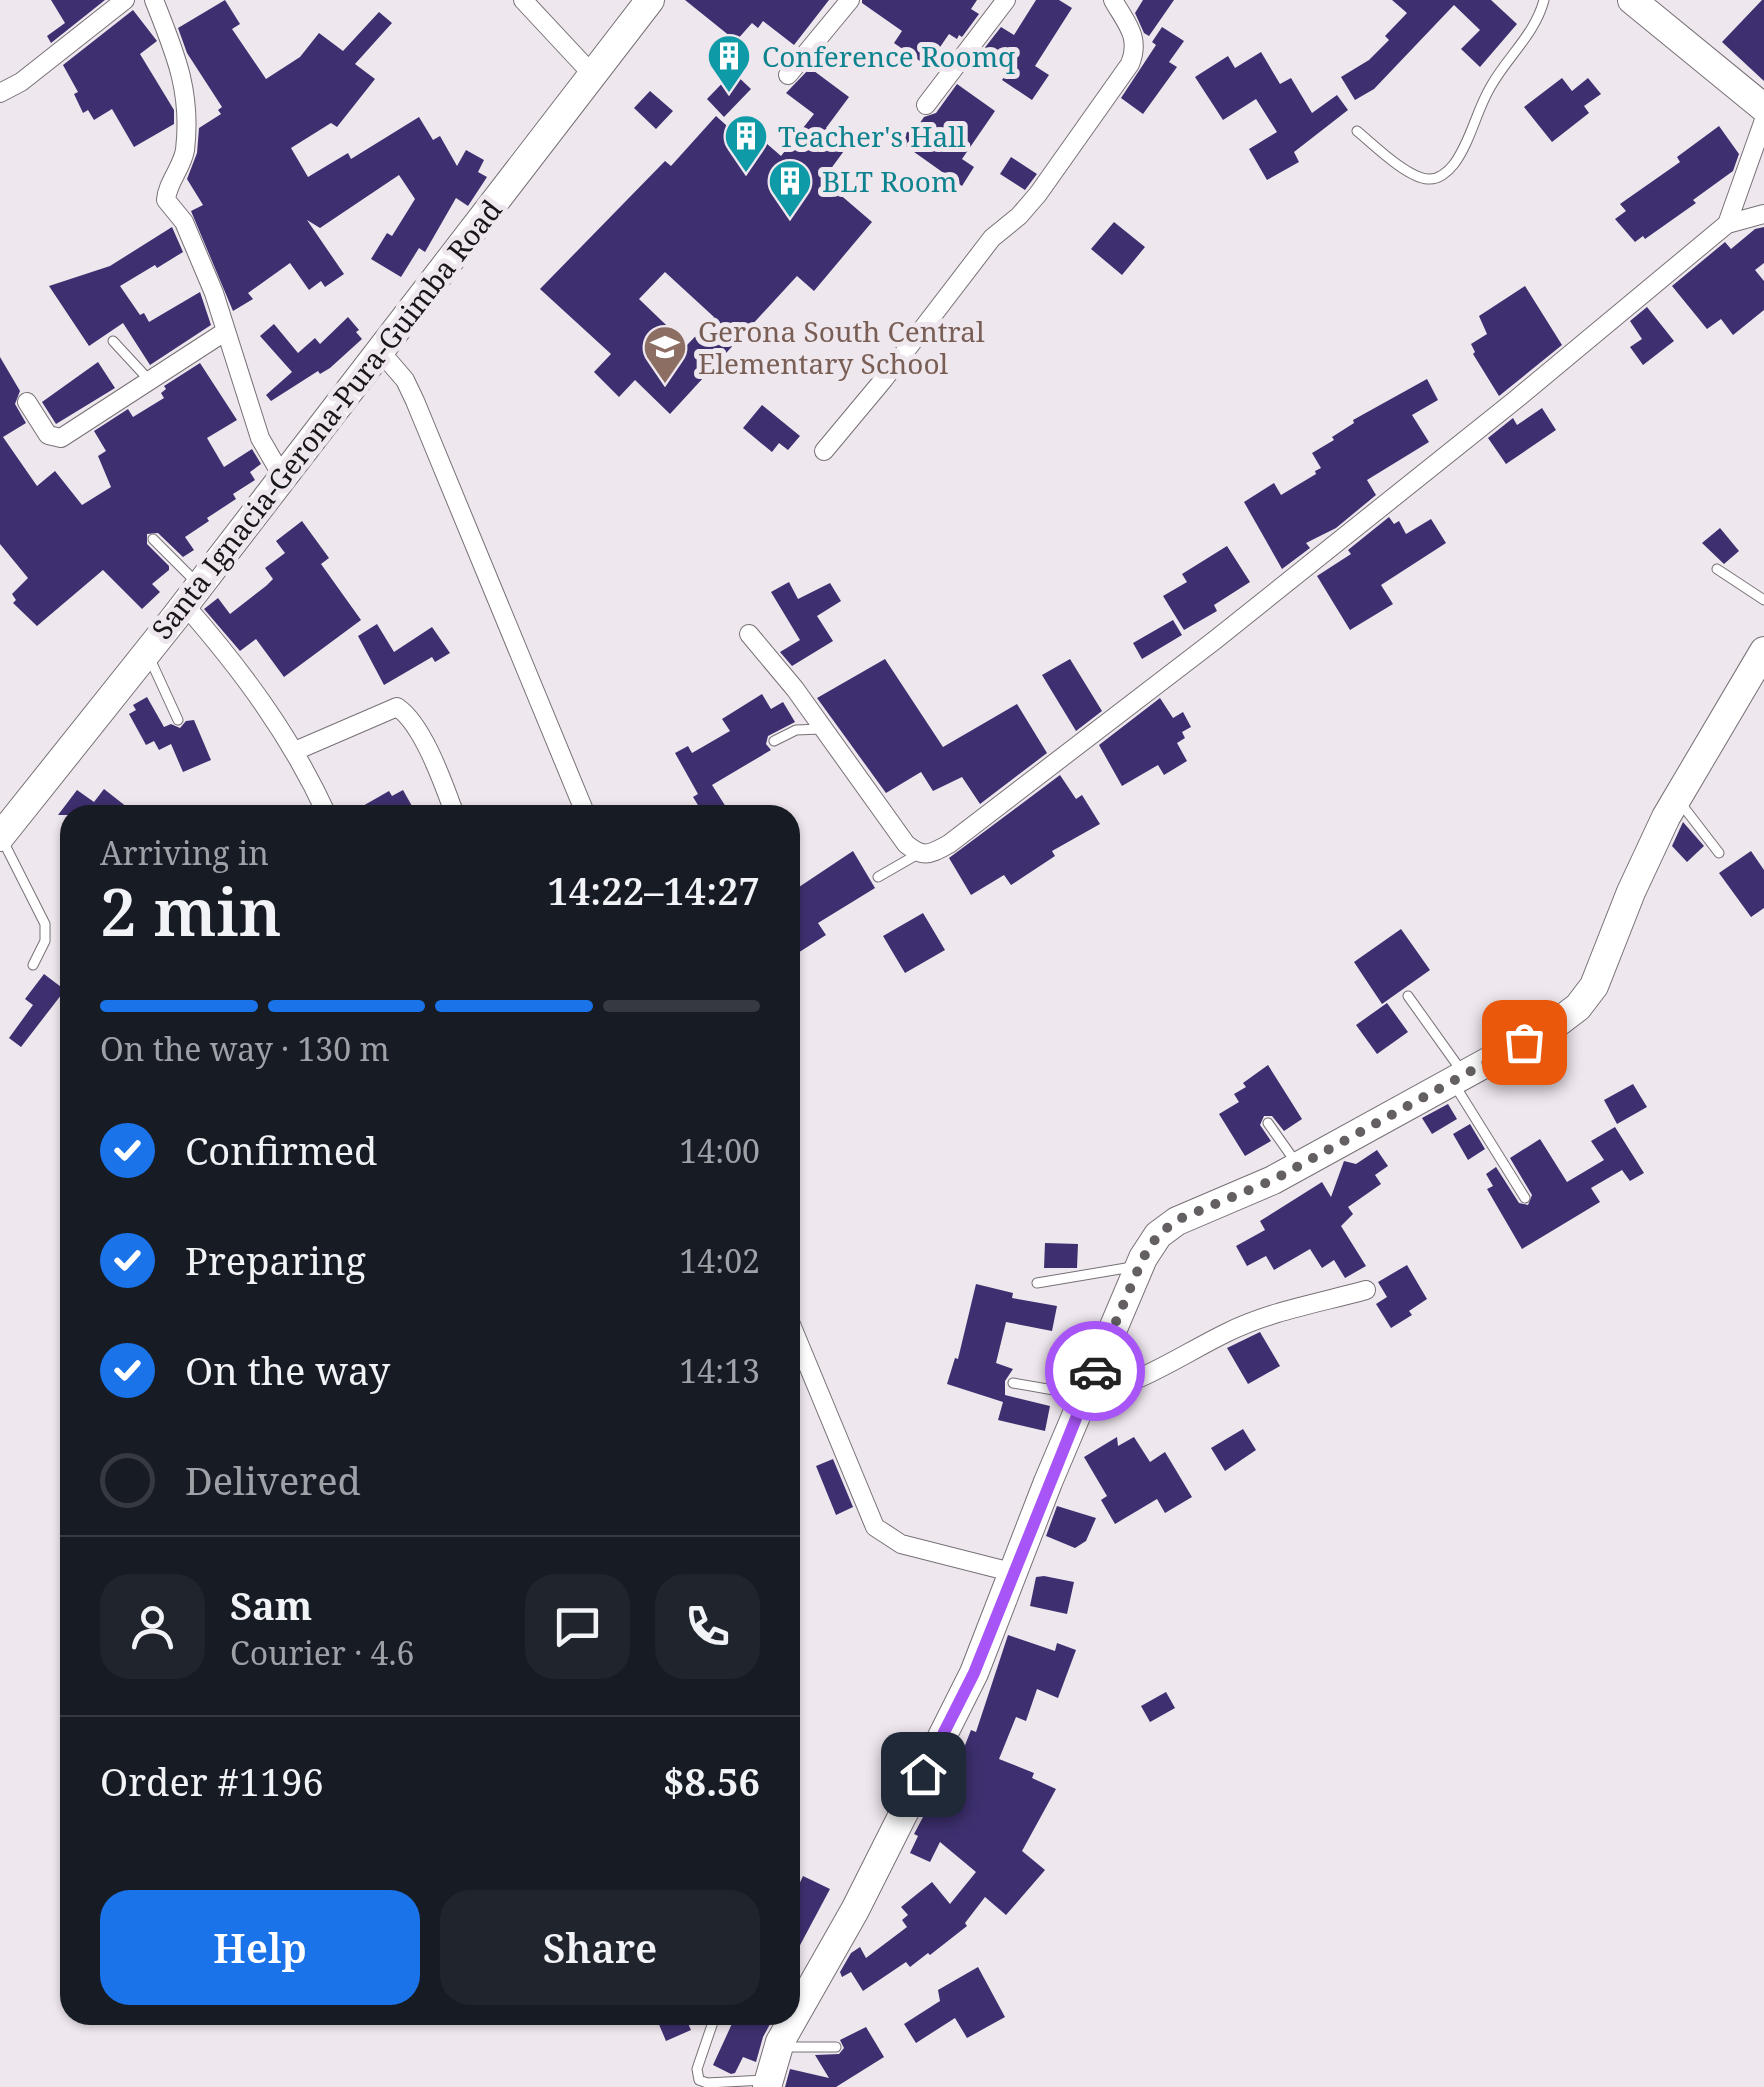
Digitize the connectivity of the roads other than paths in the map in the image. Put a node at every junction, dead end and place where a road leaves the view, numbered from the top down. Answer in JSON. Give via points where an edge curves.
{"nodes":[{"id":1,"x":125,"y":0,"type":"edge"},
{"id":2,"x":154,"y":0,"type":"edge"},
{"id":3,"x":523,"y":0,"type":"edge"},
{"id":4,"x":650,"y":0,"type":"edge"},
{"id":5,"x":850,"y":0,"type":"edge"},
{"id":6,"x":1006,"y":0,"type":"edge"},
{"id":7,"x":1113,"y":0,"type":"edge"},
{"id":8,"x":1544,"y":0,"type":"edge"},
{"id":9,"x":1632,"y":0,"type":"edge"},
{"id":10,"x":592,"y":74,"type":"junction"},
{"id":11,"x":788,"y":75,"type":"dead end"},
{"id":12,"x":0,"y":94,"type":"edge"},
{"id":13,"x":926,"y":104,"type":"dead end"},
{"id":14,"x":1764,"y":108,"type":"edge"},
{"id":15,"x":1764,"y":120,"type":"edge"},
{"id":16,"x":1356,"y":132,"type":"dead end"},
{"id":17,"x":1764,"y":214,"type":"edge"},
{"id":18,"x":1726,"y":224,"type":"junction"},
{"id":19,"x":226,"y":330,"type":"junction"},
{"id":20,"x":112,"y":341,"type":"dead end"},
{"id":21,"x":380,"y":350,"type":"junction"},
{"id":22,"x":150,"y":381,"type":"junction"},
{"id":23,"x":28,"y":402,"type":"dead end"},
{"id":24,"x":824,"y":451,"type":"dead end"},
{"id":25,"x":282,"y":476,"type":"junction"},
{"id":26,"x":153,"y":539,"type":"dead end"},
{"id":27,"x":1716,"y":569,"type":"dead end"},
{"id":28,"x":192,"y":594,"type":"junction"},
{"id":29,"x":1764,"y":600,"type":"edge"},
{"id":30,"x":749,"y":634,"type":"dead end"},
{"id":31,"x":1764,"y":651,"type":"edge"},
{"id":32,"x":146,"y":652,"type":"junction"},
{"id":33,"x":178,"y":720,"type":"dead end"},
{"id":34,"x":823,"y":729,"type":"junction"},
{"id":35,"x":774,"y":741,"type":"dead end"},
{"id":36,"x":295,"y":751,"type":"junction"},
{"id":37,"x":1677,"y":799,"type":"junction"},
{"id":38,"x":321,"y":805,"type":"edge"},
{"id":39,"x":451,"y":805,"type":"edge"},
{"id":40,"x":582,"y":805,"type":"edge"},
{"id":41,"x":0,"y":837,"type":"edge"},
{"id":42,"x":918,"y":854,"type":"junction"},
{"id":43,"x":1719,"y":854,"type":"dead end"},
{"id":44,"x":878,"y":876,"type":"dead end"},
{"id":45,"x":33,"y":966,"type":"dead end"},
{"id":46,"x":1408,"y":996,"type":"dead end"},
{"id":47,"x":1459,"y":1078,"type":"junction"},
{"id":48,"x":1268,"y":1124,"type":"dead end"},
{"id":49,"x":1298,"y":1167,"type":"junction"},
{"id":50,"x":1525,"y":1198,"type":"dead end"},
{"id":51,"x":1140,"y":1266,"type":"junction"},
{"id":52,"x":1037,"y":1283,"type":"dead end"},
{"id":53,"x":1366,"y":1290,"type":"dead end"},
{"id":54,"x":800,"y":1346,"type":"edge"},
{"id":55,"x":1013,"y":1384,"type":"dead end"},
{"id":56,"x":1085,"y":1395,"type":"junction"},
{"id":57,"x":1015,"y":1572,"type":"junction"},
{"id":58,"x":800,"y":2002,"type":"edge"},
{"id":59,"x":712,"y":2025,"type":"edge"},
{"id":60,"x":789,"y":2025,"type":"edge"},
{"id":61,"x":836,"y":2047,"type":"dead end"},
{"id":62,"x":778,"y":2048,"type":"junction"},
{"id":63,"x":768,"y":2083,"type":"edge"}],
"edges":[{"from":1,"to":12,"type":"street"},
{"from":2,"to":19,"type":"street","via":[[187,96],[184,154],[166,200],[184,222]]},
{"from":3,"to":10,"type":"street"},
{"from":4,"to":10,"type":"street","name":"Santa Ignacia-Gerona-Pura-Guimba Road"},
{"from":5,"to":11,"type":"street"},
{"from":6,"to":13,"type":"street"},
{"from":7,"to":24,"type":"street","via":[[1136,49],[1130,64],[1038,194],[992,238]]},
{"from":8,"to":16,"type":"lane","via":[[1540,18],[1494,82],[1461,152],[1442,176],[1408,172]]},
{"from":9,"to":14,"type":"street"},
{"from":10,"to":21,"type":"street","name":"Santa Ignacia-Gerona-Pura-Guimba Road"},
{"from":15,"to":18,"type":"street"},
{"from":17,"to":18,"type":"street"},
{"from":18,"to":42,"type":"street","via":[[1215,640],[949,844]]},
{"from":19,"to":22,"type":"street"},
{"from":19,"to":25,"type":"street","via":[[260,438]]},
{"from":20,"to":22,"type":"lane"},
{"from":21,"to":25,"type":"street","name":"Santa Ignacia-Gerona-Pura-Guimba Road"},
{"from":21,"to":40,"type":"street","via":[[415,401]]},
{"from":22,"to":23,"type":"street","via":[[61,438],[48,435]]},
{"from":25,"to":28,"type":"street","name":"Santa Ignacia-Gerona-Pura-Guimba Road"},
{"from":26,"to":28,"type":"lane"},
{"from":27,"to":29,"type":"lane"},
{"from":28,"to":32,"type":"street","name":"Santa Ignacia-Gerona-Pura-Guimba Road"},
{"from":28,"to":36,"type":"street"},
{"from":30,"to":34,"type":"street"},
{"from":31,"to":37,"type":"street"},
{"from":32,"to":33,"type":"lane"},
{"from":32,"to":41,"type":"street","name":"Santa Ignacia-Gerona-Pura-Guimba Road"},
{"from":34,"to":35,"type":"lane","via":[[796,730]]},
{"from":34,"to":42,"type":"street"},
{"from":36,"to":38,"type":"street"},
{"from":36,"to":39,"type":"street","via":[[396,707],[417,729]]},
{"from":37,"to":43,"type":"lane"},
{"from":37,"to":47,"type":"street","via":[[1594,986],[1578,1007]]},
{"from":41,"to":45,"type":"lane","via":[[42,914],[46,941]]},
{"from":42,"to":44,"type":"lane"},
{"from":46,"to":47,"type":"lane"},
{"from":47,"to":49,"type":"street"},
{"from":47,"to":50,"type":"lane"},
{"from":48,"to":49,"type":"lane"},
{"from":49,"to":51,"type":"street","via":[[1177,1220],[1158,1235]]},
{"from":51,"to":52,"type":"lane"},
{"from":51,"to":56,"type":"street"},
{"from":53,"to":56,"type":"street","via":[[1279,1312],[1116,1390]]},
{"from":54,"to":57,"type":"street","via":[[875,1527],[902,1544]]},
{"from":55,"to":56,"type":"lane"},
{"from":56,"to":57,"type":"street"},
{"from":57,"to":58,"type":"street","via":[[974,1673]]},
{"from":59,"to":63,"type":"lane","via":[[699,2080]]},
{"from":60,"to":62,"type":"street"},
{"from":61,"to":62,"type":"lane"},
{"from":62,"to":63,"type":"street"}]}
